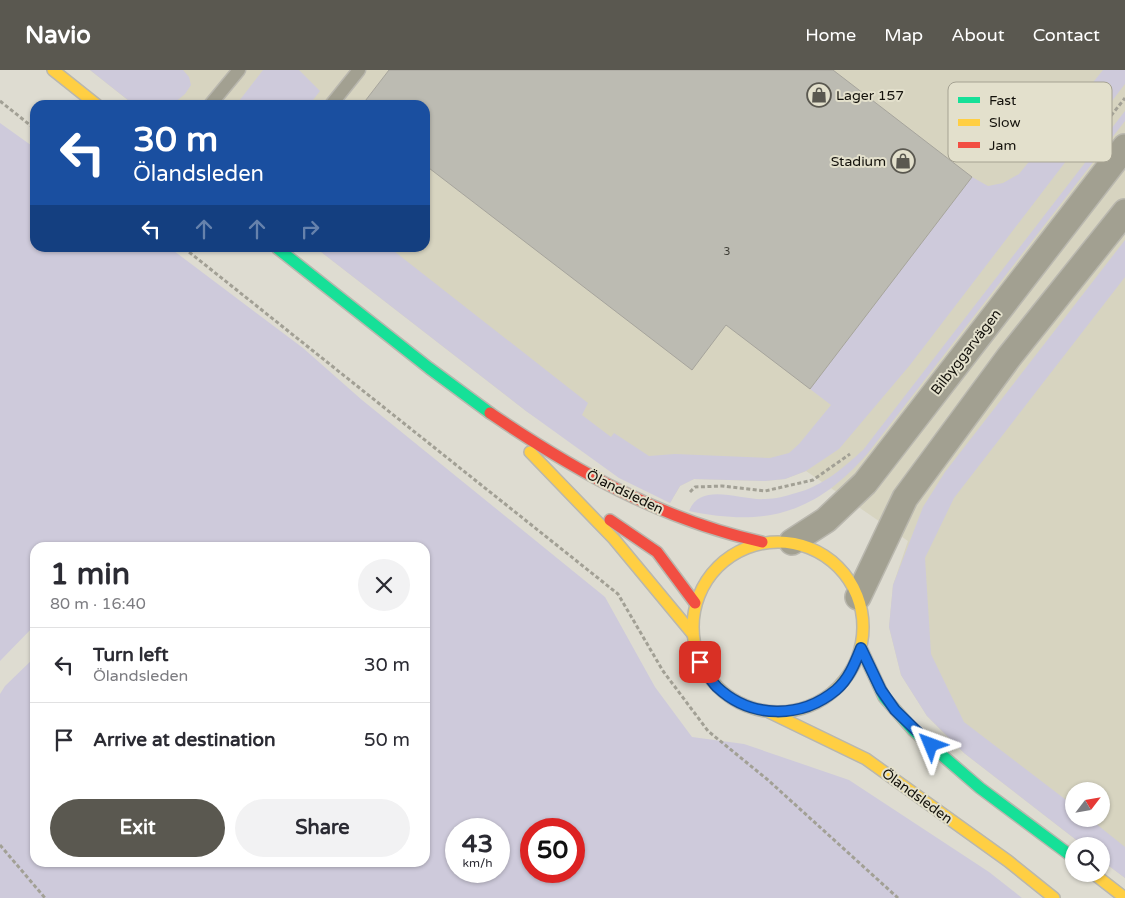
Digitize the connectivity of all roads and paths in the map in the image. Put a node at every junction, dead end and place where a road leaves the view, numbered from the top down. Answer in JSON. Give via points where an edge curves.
{"nodes":[{"id":1,"x":52,"y":70,"type":"edge"},
{"id":2,"x":239,"y":70,"type":"edge"},
{"id":3,"x":359,"y":70,"type":"edge"},
{"id":4,"x":1125,"y":98,"type":"edge"},
{"id":5,"x":91,"y":100,"type":"edge"},
{"id":6,"x":214,"y":100,"type":"edge"},
{"id":7,"x":335,"y":100,"type":"edge"},
{"id":8,"x":0,"y":101,"type":"edge"},
{"id":9,"x":1112,"y":114,"type":"edge"},
{"id":10,"x":30,"y":125,"type":"edge"},
{"id":11,"x":1125,"y":147,"type":"edge"},
{"id":12,"x":1125,"y":212,"type":"edge"},
{"id":13,"x":189,"y":252,"type":"edge"},
{"id":14,"x":282,"y":252,"type":"edge"},
{"id":15,"x":498,"y":420,"type":"junction"},
{"id":16,"x":852,"y":453,"type":"dead end"},
{"id":17,"x":577,"y":499,"type":"junction"},
{"id":18,"x":679,"y":518,"type":"junction"},
{"id":19,"x":762,"y":542,"type":"junction"},
{"id":20,"x":792,"y":542,"type":"junction"},
{"id":21,"x":641,"y":570,"type":"junction"},
{"id":22,"x":618,"y":594,"type":"junction"},
{"id":23,"x":858,"y":597,"type":"junction"},
{"id":24,"x":695,"y":603,"type":"junction"},
{"id":25,"x":692,"y":633,"type":"junction"},
{"id":26,"x":861,"y":648,"type":"junction"},
{"id":27,"x":770,"y":712,"type":"junction"},
{"id":28,"x":0,"y":845,"type":"edge"},
{"id":29,"x":1065,"y":851,"type":"edge"},
{"id":30,"x":1104,"y":882,"type":"edge"},
{"id":31,"x":45,"y":898,"type":"edge"},
{"id":32,"x":898,"y":898,"type":"edge"},
{"id":33,"x":1054,"y":898,"type":"edge"},
{"id":34,"x":1125,"y":898,"type":"edge"}],
"edges":[{"from":1,"to":5,"type":"main road"},
{"from":2,"to":6,"type":"lane"},
{"from":3,"to":7,"type":"lane"},
{"from":4,"to":9,"type":"path"},
{"from":8,"to":10,"type":"path"},
{"from":11,"to":20,"type":"street","name":"Bilbyggarvägen","via":[[865,483],[826,520]]},
{"from":12,"to":23,"type":"street","via":[[1009,357],[905,498]]},
{"from":13,"to":22,"type":"path"},
{"from":14,"to":15,"type":"main road","name":"Ölandsleden"},
{"from":15,"to":17,"type":"main road","name":"Ölandsleden"},
{"from":15,"to":18,"type":"main road","name":"Ölandsleden","via":[[598,481]]},
{"from":16,"to":18,"type":"path","via":[[813,480],[766,491],[722,486],[695,487],[681,501]]},
{"from":17,"to":21,"type":"main road","name":"Ölandsleden"},
{"from":17,"to":24,"type":"main road","name":"Ölandsleden","via":[[657,552]]},
{"from":18,"to":19,"type":"main road","name":"Ölandsleden"},
{"from":19,"to":20,"type":"main road","name":"Ölandsleden"},
{"from":19,"to":24,"type":"main road","name":"Ölandsleden","via":[[737,551],[709,576]]},
{"from":20,"to":23,"type":"main road","name":"Ölandsleden","via":[[817,551],[840,568]]},
{"from":21,"to":22,"type":"path"},
{"from":21,"to":25,"type":"main road","name":"Ölandsleden"},
{"from":22,"to":32,"type":"path","via":[[664,671],[708,731],[768,780]]},
{"from":23,"to":26,"type":"main road","name":"Ölandsleden","via":[[864,624]]},
{"from":24,"to":25,"type":"main road","name":"Ölandsleden"},
{"from":25,"to":27,"type":"main road","name":"Ölandsleden","via":[[700,662],[717,686],[741,704]]},
{"from":26,"to":27,"type":"main road","name":"Ölandsleden","via":[[852,670],[837,689],[817,704],[794,711]]},
{"from":26,"to":29,"type":"main road","via":[[881,690],[895,710],[942,757]]},
{"from":27,"to":33,"type":"main road","name":"Ölandsleden","via":[[866,759]]},
{"from":28,"to":31,"type":"path"},
{"from":30,"to":34,"type":"main road"}]}
